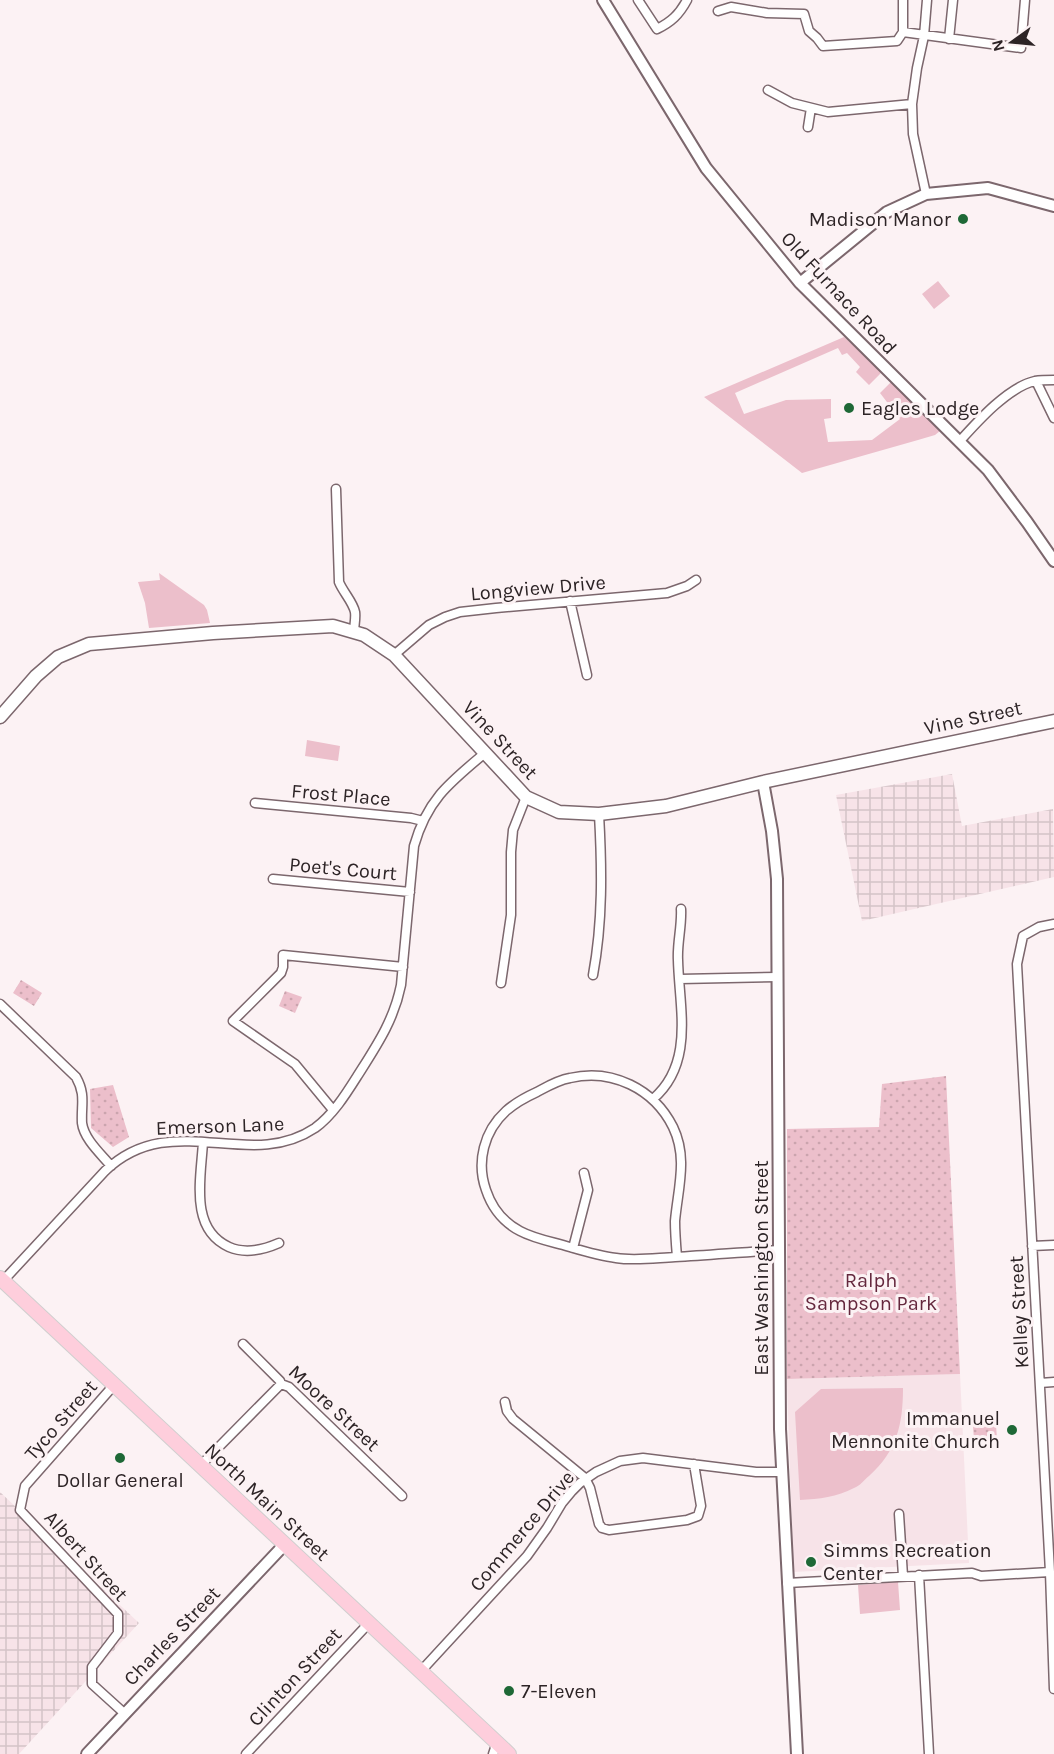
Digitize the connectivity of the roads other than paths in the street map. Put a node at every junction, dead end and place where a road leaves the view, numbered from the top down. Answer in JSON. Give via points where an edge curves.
{"nodes":[{"id":1,"x":603,"y":0,"type":"edge"},
{"id":2,"x":638,"y":0,"type":"edge"},
{"id":3,"x":687,"y":0,"type":"edge"},
{"id":4,"x":903,"y":0,"type":"edge"},
{"id":5,"x":927,"y":0,"type":"edge"},
{"id":6,"x":953,"y":0,"type":"edge"},
{"id":7,"x":1025,"y":0,"type":"edge"},
{"id":8,"x":718,"y":11,"type":"dead end"},
{"id":9,"x":903,"y":32,"type":"junction"},
{"id":10,"x":924,"y":36,"type":"junction"},
{"id":11,"x":950,"y":39,"type":"junction"},
{"id":12,"x":768,"y":90,"type":"dead end"},
{"id":13,"x":912,"y":104,"type":"junction"},
{"id":14,"x":811,"y":108,"type":"junction"},
{"id":15,"x":808,"y":127,"type":"dead end"},
{"id":16,"x":926,"y":194,"type":"junction"},
{"id":17,"x":1054,"y":206,"type":"edge"},
{"id":18,"x":800,"y":283,"type":"junction"},
{"id":19,"x":1054,"y":380,"type":"edge"},
{"id":20,"x":1036,"y":381,"type":"junction"},
{"id":21,"x":1054,"y":418,"type":"edge"},
{"id":22,"x":959,"y":442,"type":"junction"},
{"id":23,"x":336,"y":489,"type":"dead end"},
{"id":24,"x":1054,"y":561,"type":"edge"},
{"id":25,"x":696,"y":580,"type":"dead end"},
{"id":26,"x":570,"y":602,"type":"junction"},
{"id":27,"x":354,"y":632,"type":"junction"},
{"id":28,"x":394,"y":655,"type":"junction"},
{"id":29,"x":588,"y":675,"type":"dead end"},
{"id":30,"x":0,"y":717,"type":"edge"},
{"id":31,"x":1054,"y":721,"type":"edge"},
{"id":32,"x":485,"y":753,"type":"junction"},
{"id":33,"x":763,"y":782,"type":"junction"},
{"id":34,"x":525,"y":797,"type":"junction"},
{"id":35,"x":255,"y":803,"type":"dead end"},
{"id":36,"x":599,"y":814,"type":"junction"},
{"id":37,"x":423,"y":820,"type":"junction"},
{"id":38,"x":273,"y":879,"type":"dead end"},
{"id":39,"x":410,"y":892,"type":"junction"},
{"id":40,"x":681,"y":909,"type":"dead end"},
{"id":41,"x":1054,"y":924,"type":"edge"},
{"id":42,"x":403,"y":967,"type":"junction"},
{"id":43,"x":594,"y":975,"type":"dead end"},
{"id":44,"x":778,"y":977,"type":"junction"},
{"id":45,"x":680,"y":979,"type":"junction"},
{"id":46,"x":501,"y":983,"type":"dead end"},
{"id":47,"x":0,"y":1004,"type":"edge"},
{"id":48,"x":653,"y":1099,"type":"junction"},
{"id":49,"x":333,"y":1110,"type":"junction"},
{"id":50,"x":203,"y":1142,"type":"junction"},
{"id":51,"x":111,"y":1166,"type":"junction"},
{"id":52,"x":584,"y":1173,"type":"dead end"},
{"id":53,"x":279,"y":1243,"type":"dead end"},
{"id":54,"x":1054,"y":1245,"type":"edge"},
{"id":55,"x":1032,"y":1246,"type":"junction"},
{"id":56,"x":573,"y":1248,"type":"junction"},
{"id":57,"x":779,"y":1250,"type":"junction"},
{"id":58,"x":677,"y":1257,"type":"junction"},
{"id":59,"x":2,"y":1279,"type":"edge"},
{"id":60,"x":243,"y":1344,"type":"dead end"},
{"id":61,"x":1054,"y":1382,"type":"edge"},
{"id":62,"x":1040,"y":1383,"type":"junction"},
{"id":63,"x":281,"y":1384,"type":"junction"},
{"id":64,"x":114,"y":1385,"type":"junction"},
{"id":65,"x":505,"y":1402,"type":"dead end"},
{"id":66,"x":1044,"y":1451,"type":"junction"},
{"id":67,"x":1054,"y":1451,"type":"edge"},
{"id":68,"x":694,"y":1464,"type":"junction"},
{"id":69,"x":200,"y":1466,"type":"junction"},
{"id":70,"x":782,"y":1472,"type":"junction"},
{"id":71,"x":585,"y":1478,"type":"junction"},
{"id":72,"x":402,"y":1496,"type":"dead end"},
{"id":73,"x":20,"y":1510,"type":"joint"},
{"id":74,"x":899,"y":1514,"type":"dead end"},
{"id":75,"x":285,"y":1544,"type":"junction"},
{"id":76,"x":1050,"y":1572,"type":"junction"},
{"id":77,"x":919,"y":1575,"type":"junction"},
{"id":78,"x":903,"y":1576,"type":"junction"},
{"id":79,"x":787,"y":1583,"type":"junction"},
{"id":80,"x":369,"y":1623,"type":"junction"},
{"id":81,"x":1053,"y":1631,"type":"edge"},
{"id":82,"x":421,"y":1671,"type":"junction"},
{"id":83,"x":1054,"y":1689,"type":"edge"},
{"id":84,"x":124,"y":1713,"type":"junction"},
{"id":85,"x":495,"y":1748,"type":"edge"},
{"id":86,"x":87,"y":1754,"type":"edge"},
{"id":87,"x":246,"y":1754,"type":"edge"},
{"id":88,"x":509,"y":1754,"type":"edge"},
{"id":89,"x":797,"y":1754,"type":"edge"},
{"id":90,"x":929,"y":1754,"type":"edge"}],
"edges":[{"from":1,"to":18,"type":"street","name":"Old Furnace Road","via":[[706,168]]},
{"from":2,"to":3,"type":"street","via":[[657,29],[670,23]]},
{"from":4,"to":9,"type":"street"},
{"from":5,"to":10,"type":"street"},
{"from":6,"to":11,"type":"street"},
{"from":7,"to":11,"type":"street","via":[[1021,48]]},
{"from":8,"to":9,"type":"street","via":[[731,7],[804,14],[809,31],[823,46],[897,41]]},
{"from":9,"to":10,"type":"street"},
{"from":10,"to":11,"type":"street"},
{"from":10,"to":13,"type":"street"},
{"from":12,"to":14,"type":"street"},
{"from":13,"to":14,"type":"street","via":[[828,112]]},
{"from":13,"to":16,"type":"street","via":[[913,134]]},
{"from":14,"to":15,"type":"street"},
{"from":16,"to":17,"type":"street","via":[[988,188]]},
{"from":16,"to":18,"type":"street","via":[[887,212]]},
{"from":18,"to":22,"type":"street","name":"Old Furnace Road"},
{"from":19,"to":20,"type":"street"},
{"from":20,"to":21,"type":"street"},
{"from":20,"to":22,"type":"street","via":[[994,406]]},
{"from":22,"to":24,"type":"street","name":"Old Furnace Road","via":[[988,470]]},
{"from":23,"to":27,"type":"street","via":[[339,582],[353,605]]},
{"from":25,"to":26,"type":"street","name":"Longview Drive","via":[[667,593]]},
{"from":26,"to":28,"type":"street","name":"Longview Drive","via":[[455,614],[425,627]]},
{"from":26,"to":29,"type":"street"},
{"from":27,"to":28,"type":"main road","name":"Vine Street"},
{"from":27,"to":30,"type":"main road","name":"Vine Street","via":[[333,626],[89,644],[58,657]]},
{"from":28,"to":32,"type":"main road","name":"Vine Street"},
{"from":31,"to":33,"type":"main road","name":"Vine Street"},
{"from":32,"to":34,"type":"main road","name":"Vine Street"},
{"from":32,"to":37,"type":"street","name":"Emerson Lane","via":[[437,796]]},
{"from":33,"to":36,"type":"main road","name":"Vine Street","via":[[666,806]]},
{"from":33,"to":44,"type":"street","name":"East Washington Street","via":[[776,862]]},
{"from":34,"to":36,"type":"main road","name":"Vine Street","via":[[559,812]]},
{"from":34,"to":46,"type":"street","via":[[513,830],[511,915]]},
{"from":35,"to":37,"type":"street","name":"Frost Place"},
{"from":36,"to":43,"type":"street","via":[[602,897]]},
{"from":37,"to":39,"type":"street","name":"Emerson Lane","via":[[414,846]]},
{"from":38,"to":39,"type":"street","name":"Poet's Court"},
{"from":39,"to":42,"type":"street","name":"Emerson Lane"},
{"from":40,"to":45,"type":"street"},
{"from":41,"to":55,"type":"street","name":"Kelley Street","via":[[1023,936],[1017,964]]},
{"from":42,"to":49,"type":"street","name":"Emerson Lane","via":[[392,1018]]},
{"from":42,"to":49,"type":"street","via":[[283,955],[281,973],[232,1021],[295,1064]]},
{"from":44,"to":45,"type":"street"},
{"from":44,"to":57,"type":"street","name":"East Washington Street"},
{"from":45,"to":48,"type":"street","via":[[681,1049],[671,1077]]},
{"from":47,"to":51,"type":"street","via":[[76,1077],[83,1094],[82,1124]]},
{"from":48,"to":56,"type":"street","via":[[616,1079],[573,1077],[515,1104],[492,1129],[483,1149],[481,1169],[495,1208],[521,1232]]},
{"from":48,"to":58,"type":"street","via":[[679,1143],[682,1173],[675,1220]]},
{"from":49,"to":50,"type":"street","name":"Emerson Lane","via":[[317,1127],[291,1140],[256,1145]]},
{"from":50,"to":51,"type":"street","name":"Emerson Lane","via":[[150,1144]]},
{"from":50,"to":53,"type":"street","via":[[200,1205],[204,1223],[212,1234],[226,1246],[239,1250],[260,1250]]},
{"from":51,"to":59,"type":"street","name":"Emerson Lane"},
{"from":52,"to":56,"type":"street","via":[[588,1190]]},
{"from":54,"to":55,"type":"street"},
{"from":55,"to":62,"type":"street","name":"Kelley Street"},
{"from":56,"to":58,"type":"street","via":[[620,1259]]},
{"from":57,"to":58,"type":"street"},
{"from":57,"to":70,"type":"street","name":"East Washington Street"},
{"from":59,"to":64,"type":"main road","name":"North Main Street"},
{"from":60,"to":63,"type":"street","name":"Moore Street"},
{"from":61,"to":62,"type":"street"},
{"from":62,"to":66,"type":"street","name":"Kelley Street"},
{"from":63,"to":69,"type":"street"},
{"from":63,"to":72,"type":"street","name":"Moore Street","via":[[289,1387]]},
{"from":64,"to":69,"type":"main road","name":"North Main Street"},
{"from":64,"to":73,"type":"street","name":"Tyco Street","via":[[25,1486]]},
{"from":65,"to":71,"type":"street","via":[[513,1419]]},
{"from":66,"to":67,"type":"street"},
{"from":66,"to":76,"type":"street","name":"Kelley Street"},
{"from":68,"to":70,"type":"street","name":"Commerce Drive"},
{"from":68,"to":71,"type":"street","name":"Commerce Drive","via":[[649,1458],[629,1460],[611,1464]]},
{"from":68,"to":71,"type":"street","via":[[701,1506],[698,1516],[626,1529],[609,1530],[599,1524]]},
{"from":69,"to":75,"type":"main road","name":"North Main Street"},
{"from":70,"to":79,"type":"street","name":"East Washington Street"},
{"from":71,"to":82,"type":"street","name":"Commerce Drive","via":[[562,1503],[527,1556]]},
{"from":73,"to":84,"type":"street","name":"Albert Street","via":[[118,1614],[118,1633],[92,1667],[92,1684]]},
{"from":74,"to":78,"type":"street"},
{"from":75,"to":80,"type":"main road","name":"North Main Street"},
{"from":75,"to":84,"type":"street","name":"Charles Street"},
{"from":76,"to":77,"type":"street"},
{"from":76,"to":81,"type":"street","name":"Kelley Street"},
{"from":77,"to":78,"type":"street"},
{"from":77,"to":90,"type":"street"},
{"from":78,"to":79,"type":"street"},
{"from":79,"to":89,"type":"street","name":"East Washington Street"},
{"from":80,"to":82,"type":"main road","name":"North Main Street"},
{"from":80,"to":87,"type":"street","name":"Clinton Street"},
{"from":81,"to":83,"type":"street","name":"Kelley Street"},
{"from":82,"to":85,"type":"main road","name":"North Main Street"},
{"from":84,"to":86,"type":"street","name":"Charles Street"},
{"from":85,"to":88,"type":"main road","name":"North Main Street"}]}
